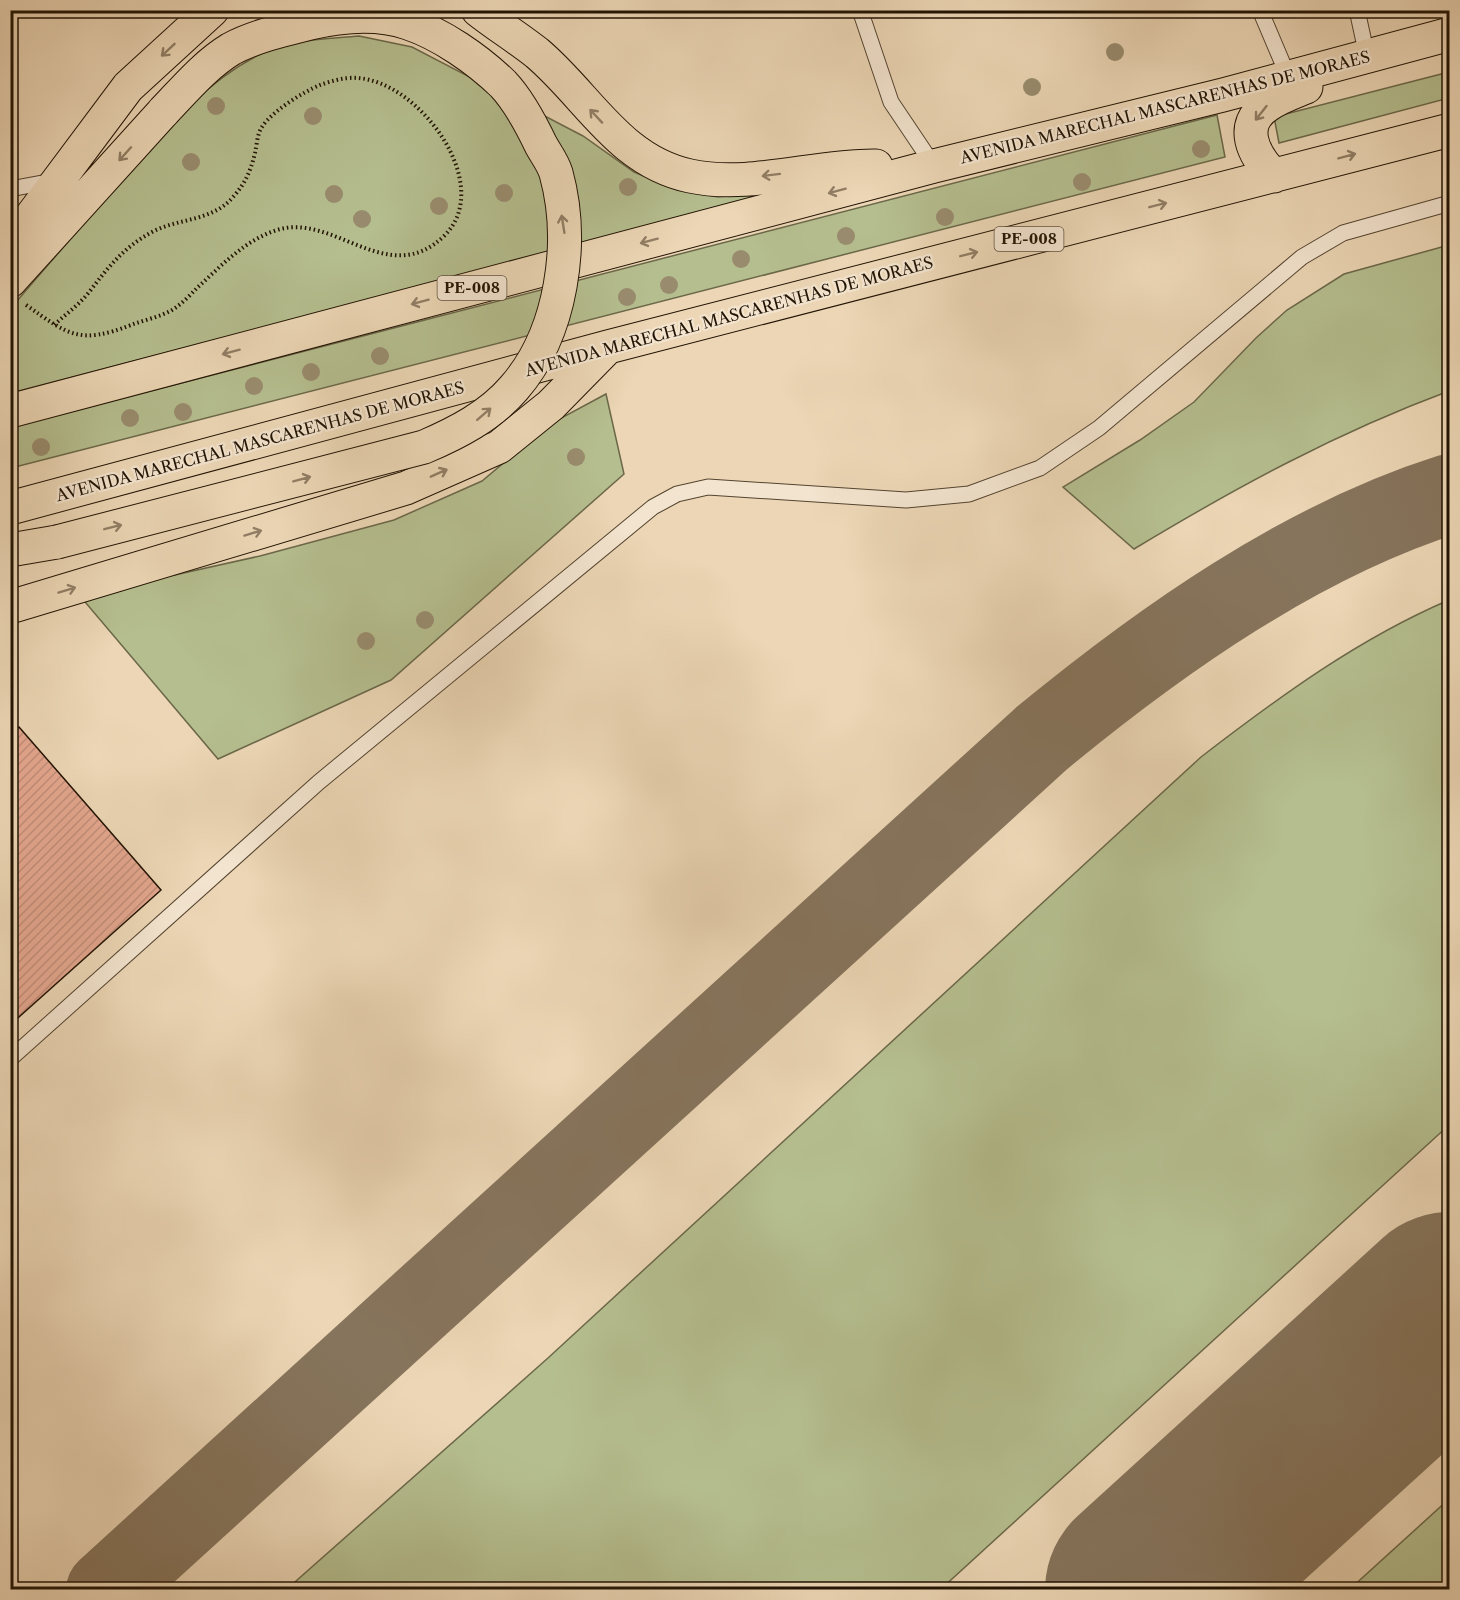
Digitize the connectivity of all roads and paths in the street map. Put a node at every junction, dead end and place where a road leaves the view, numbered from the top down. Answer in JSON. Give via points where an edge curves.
{"nodes":[{"id":1,"x":212,"y":10,"type":"edge"},
{"id":2,"x":477,"y":10,"type":"edge"},
{"id":3,"x":494,"y":10,"type":"edge"},
{"id":4,"x":860,"y":10,"type":"edge"},
{"id":5,"x":1260,"y":10,"type":"edge"},
{"id":6,"x":1357,"y":10,"type":"edge"},
{"id":7,"x":1449,"y":34,"type":"edge"},
{"id":8,"x":538,"y":54,"type":"junction"},
{"id":9,"x":1366,"y":56,"type":"junction"},
{"id":10,"x":1288,"y":76,"type":"junction"},
{"id":11,"x":1449,"y":130,"type":"edge"},
{"id":12,"x":934,"y":166,"type":"junction"},
{"id":13,"x":1274,"y":176,"type":"junction"},
{"id":14,"x":59,"y":179,"type":"junction"},
{"id":15,"x":10,"y":189,"type":"edge"},
{"id":16,"x":1449,"y":203,"type":"edge"},
{"id":17,"x":10,"y":244,"type":"edge"},
{"id":18,"x":14,"y":290,"type":"edge"},
{"id":19,"x":54,"y":324,"type":"junction"},
{"id":20,"x":608,"y":347,"type":"junction"},
{"id":21,"x":10,"y":411,"type":"edge"},
{"id":22,"x":10,"y":508,"type":"edge"},
{"id":23,"x":52,"y":542,"type":"junction"},
{"id":24,"x":10,"y":550,"type":"edge"},
{"id":25,"x":10,"y":562,"type":"edge"},
{"id":26,"x":10,"y":607,"type":"edge"},
{"id":27,"x":10,"y":1059,"type":"edge"}],
"edges":[{"from":1,"to":14,"type":"highway","one_way":true,"via":[[128,87]]},
{"from":2,"to":8,"type":"highway"},
{"from":3,"to":8,"type":"lane"},
{"from":4,"to":12,"type":"lane","via":[[891,102]]},
{"from":5,"to":10,"type":"lane"},
{"from":6,"to":9,"type":"lane"},
{"from":7,"to":9,"type":"highway","name":"AVENIDA MARECHAL MASCARENHAS DE MORAES","number":"PE-008"},
{"from":12,"to":8,"type":"highway","one_way":true,"via":[[865,165],[738,180],[690,176],[643,158],[606,126]]},
{"from":9,"to":10,"type":"highway","name":"AVENIDA MARECHAL MASCARENHAS DE MORAES","number":"PE-008"},
{"from":9,"to":13,"type":"highway","one_way":true,"via":[[1267,105],[1258,114],[1250,134],[1251,146]]},
{"from":10,"to":12,"type":"highway","name":"AVENIDA MARECHAL MASCARENHAS DE MORAES","number":"PE-008"},
{"from":13,"to":11,"type":"highway","name":"AVENIDA MARECHAL MASCARENHAS DE MORAES","number":"PE-008","one_way":true},
{"from":12,"to":21,"type":"highway","name":"AVENIDA MARECHAL MASCARENHAS DE MORAES","number":"PE-008","one_way":true},
{"from":20,"to":13,"type":"highway","name":"AVENIDA MARECHAL MASCARENHAS DE MORAES","number":"PE-008","one_way":true},
{"from":14,"to":15,"type":"lane"},
{"from":14,"to":17,"type":"highway"},
{"from":16,"to":27,"type":"lane","via":[[1343,233],[1302,257],[1099,428],[1040,468],[969,494],[906,501],[708,487],[676,494],[653,507],[319,783]]},
{"from":18,"to":19,"type":"path"},
{"from":23,"to":18,"type":"highway","one_way":true,"bridge":true,"via":[[424,447],[477,421],[515,388],[543,341],[557,307],[567,245],[556,172],[526,115],[503,84],[434,33],[406,22],[342,18],[266,34],[231,49],[197,76]]},
{"from":19,"to":19,"type":"path","via":[[75,335],[96,336],[165,313],[179,305],[235,253],[267,234],[288,228],[328,235],[390,256],[413,253],[434,244],[454,223],[460,186],[456,164],[442,135],[404,94],[359,77],[319,86],[294,99],[261,128],[250,170],[231,201],[217,210],[166,226],[128,247],[84,298]]},
{"from":20,"to":22,"type":"highway","name":"AVENIDA MARECHAL MASCARENHAS DE MORAES","number":"PE-008"},
{"from":26,"to":20,"type":"highway","one_way":true,"via":[[406,488],[499,447],[551,405]]},
{"from":23,"to":24,"type":"highway"},
{"from":23,"to":25,"type":"highway"}]}
